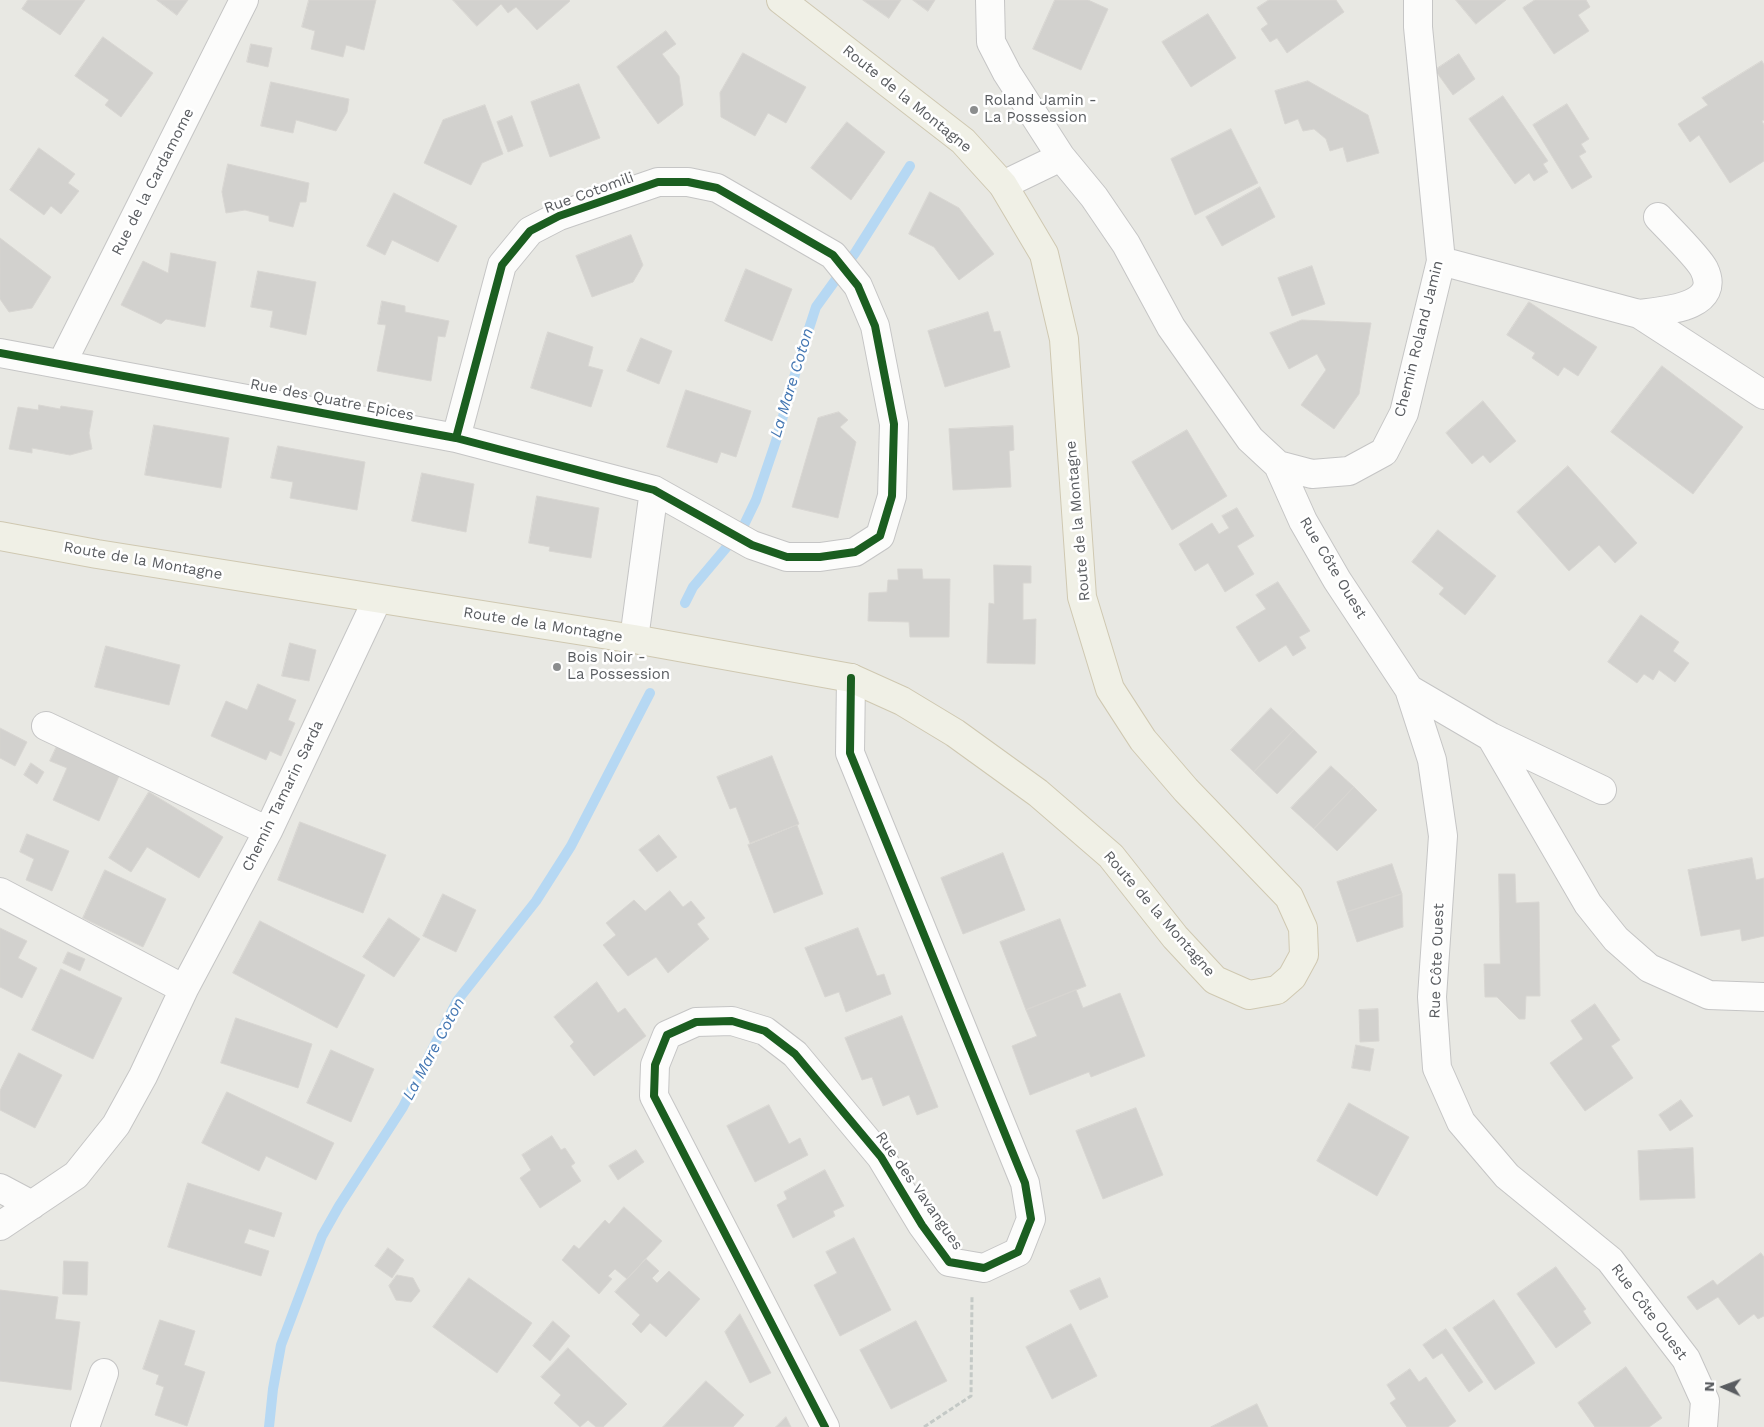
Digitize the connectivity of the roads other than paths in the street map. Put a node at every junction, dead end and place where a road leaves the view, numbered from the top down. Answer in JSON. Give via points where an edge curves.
{"nodes":[{"id":1,"x":244,"y":0,"type":"edge"},
{"id":2,"x":781,"y":0,"type":"edge"},
{"id":3,"x":990,"y":0,"type":"edge"},
{"id":4,"x":1418,"y":0,"type":"edge"},
{"id":5,"x":1061,"y":157,"type":"junction"},
{"id":6,"x":1003,"y":185,"type":"junction"},
{"id":7,"x":1658,"y":217,"type":"dead end"},
{"id":8,"x":1441,"y":261,"type":"junction"},
{"id":9,"x":1639,"y":314,"type":"junction"},
{"id":10,"x":0,"y":353,"type":"edge"},
{"id":11,"x":62,"y":363,"type":"junction"},
{"id":12,"x":1764,"y":395,"type":"edge"},
{"id":13,"x":456,"y":438,"type":"junction"},
{"id":14,"x":1278,"y":465,"type":"junction"},
{"id":15,"x":654,"y":490,"type":"junction"},
{"id":16,"x":0,"y":536,"type":"edge"},
{"id":17,"x":377,"y":600,"type":"junction"},
{"id":18,"x":634,"y":640,"type":"junction"},
{"id":19,"x":851,"y":678,"type":"junction"},
{"id":20,"x":1409,"y":689,"type":"junction"},
{"id":21,"x":46,"y":726,"type":"dead end"},
{"id":22,"x":1491,"y":737,"type":"junction"},
{"id":23,"x":1602,"y":790,"type":"dead end"},
{"id":24,"x":268,"y":831,"type":"junction"},
{"id":25,"x":0,"y":892,"type":"edge"},
{"id":26,"x":184,"y":989,"type":"junction"},
{"id":27,"x":1764,"y":997,"type":"edge"},
{"id":28,"x":0,"y":1188,"type":"edge"},
{"id":29,"x":32,"y":1205,"type":"junction"},
{"id":30,"x":0,"y":1226,"type":"edge"},
{"id":31,"x":104,"y":1373,"type":"dead end"},
{"id":32,"x":85,"y":1427,"type":"edge"},
{"id":33,"x":825,"y":1427,"type":"edge"},
{"id":34,"x":1703,"y":1427,"type":"edge"}],
"edges":[{"from":1,"to":11,"type":"street","name":"Rue de la Cardamome"},
{"from":2,"to":6,"type":"main road","name":"Route de la Montagne","via":[[963,141]]},
{"from":3,"to":5,"type":"street","name":"Chemin Roland Jamin","via":[[991,42]]},
{"from":4,"to":8,"type":"street","name":"Chemin Roland Jamin"},
{"from":5,"to":6,"type":"street"},
{"from":5,"to":14,"type":"street","name":"Chemin Roland Jamin","via":[[1126,244],[1171,327],[1250,439]]},
{"from":6,"to":19,"type":"main road","name":"Route de la Montagne","via":[[1044,254],[1064,339],[1082,597],[1110,689],[1144,740],[1186,790],[1289,897],[1303,928],[1304,955],[1292,976],[1277,990],[1249,995],[1215,980],[1175,937],[1111,856],[1038,793],[955,733],[902,700]]},
{"from":7,"to":9,"type":"street","via":[[1704,269],[1705,294],[1695,302],[1668,311]]},
{"from":8,"to":9,"type":"street"},
{"from":8,"to":14,"type":"street","name":"Chemin Roland Jamin","via":[[1404,413],[1384,452],[1349,471],[1312,474]]},
{"from":9,"to":12,"type":"street"},
{"from":10,"to":11,"type":"street","name":"Rue des Quatre Epices"},
{"from":11,"to":13,"type":"street","name":"Rue des Quatre Epices"},
{"from":13,"to":15,"type":"street","name":"Rue des Quatre Epices"},
{"from":13,"to":15,"type":"street","name":"Rue Cotomili","via":[[502,265],[530,231],[559,216],[658,182],[688,182],[717,188],[833,255],[858,286],[875,326],[894,424],[892,496],[880,536],[854,552],[787,557],[752,545]]},
{"from":14,"to":20,"type":"street","name":"Rue Côte Ouest","via":[[1313,538]]},
{"from":15,"to":18,"type":"street"},
{"from":16,"to":17,"type":"main road","name":"Route de la Montagne"},
{"from":17,"to":18,"type":"main road","name":"Route de la Montagne"},
{"from":17,"to":24,"type":"street","name":"Chemin Tamarin Sarda"},
{"from":18,"to":19,"type":"main road","name":"Route de la Montagne"},
{"from":19,"to":33,"type":"street","name":"Rue des Vavangues","via":[[850,753],[1026,1183],[1031,1220],[1018,1252],[984,1268],[949,1262],[922,1226],[882,1157],[795,1054],[765,1031],[732,1021],[696,1022],[667,1035],[655,1065],[654,1096]]},
{"from":20,"to":22,"type":"street"},
{"from":20,"to":34,"type":"street","name":"Rue Côte Ouest","via":[[1432,760],[1443,836],[1432,997],[1437,1068],[1461,1122],[1507,1176],[1610,1260],[1686,1359],[1705,1401]]},
{"from":21,"to":24,"type":"street"},
{"from":22,"to":23,"type":"street"},
{"from":22,"to":27,"type":"street","via":[[1588,904],[1616,939],[1649,968],[1709,995]]},
{"from":24,"to":26,"type":"street","name":"Chemin Tamarin Sarda"},
{"from":25,"to":26,"type":"street"},
{"from":26,"to":29,"type":"street","name":"Chemin Tamarin Sarda","via":[[116,1126],[76,1175]]},
{"from":28,"to":29,"type":"street"},
{"from":29,"to":30,"type":"street","name":"Chemin Tamarin Sarda"},
{"from":31,"to":32,"type":"street"}]}
